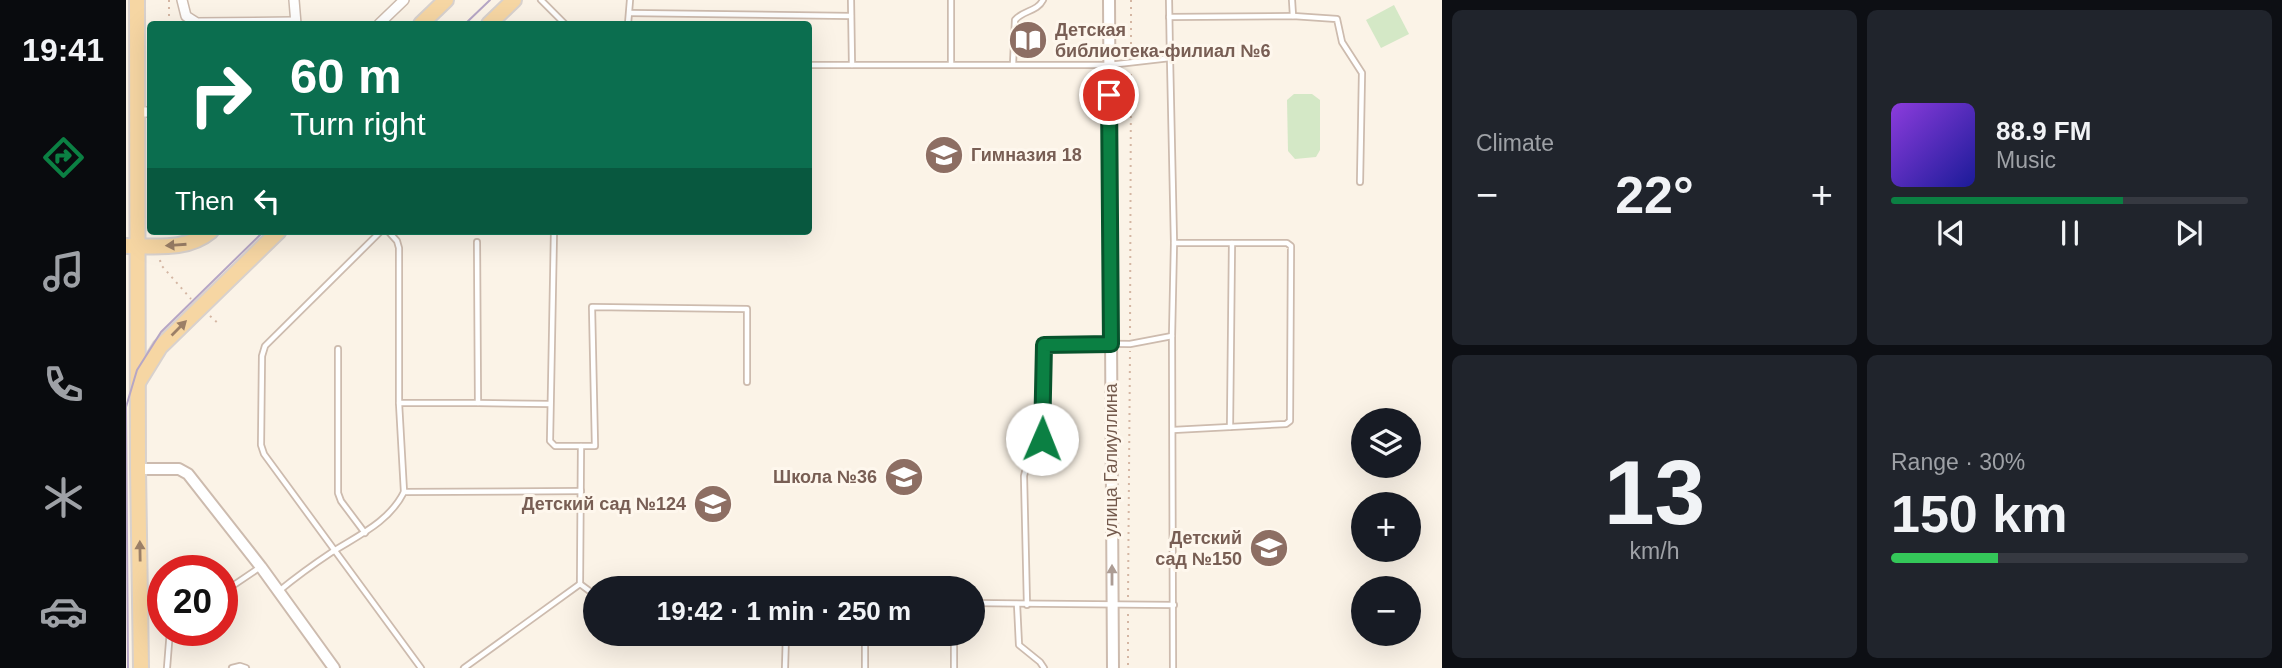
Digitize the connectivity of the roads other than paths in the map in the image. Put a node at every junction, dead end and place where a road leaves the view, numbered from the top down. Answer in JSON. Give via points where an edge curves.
{"nodes":[{"id":1,"x":137,"y":0,"type":"edge"},
{"id":2,"x":183,"y":0,"type":"edge"},
{"id":3,"x":294,"y":0,"type":"edge"},
{"id":4,"x":404,"y":0,"type":"edge"},
{"id":5,"x":446,"y":0,"type":"edge"},
{"id":6,"x":514,"y":0,"type":"edge"},
{"id":7,"x":541,"y":0,"type":"edge"},
{"id":8,"x":630,"y":0,"type":"edge"},
{"id":9,"x":851,"y":0,"type":"edge"},
{"id":10,"x":951,"y":0,"type":"edge"},
{"id":11,"x":1043,"y":0,"type":"edge"},
{"id":12,"x":1109,"y":0,"type":"edge"},
{"id":13,"x":1169,"y":0,"type":"edge"},
{"id":14,"x":1293,"y":0,"type":"edge"},
{"id":15,"x":630,"y":13,"type":"junction"},
{"id":16,"x":851,"y":16,"type":"junction"},
{"id":17,"x":1293,"y":16,"type":"junction"},
{"id":18,"x":1168,"y":17,"type":"junction"},
{"id":19,"x":194,"y":21,"type":"edge"},
{"id":20,"x":295,"y":21,"type":"edge"},
{"id":21,"x":382,"y":21,"type":"edge"},
{"id":22,"x":424,"y":21,"type":"edge"},
{"id":23,"x":492,"y":21,"type":"edge"},
{"id":24,"x":562,"y":21,"type":"edge"},
{"id":25,"x":629,"y":21,"type":"edge"},
{"id":26,"x":1170,"y":58,"type":"junction"},
{"id":27,"x":951,"y":64,"type":"junction"},
{"id":28,"x":1013,"y":64,"type":"junction"},
{"id":29,"x":812,"y":65,"type":"edge"},
{"id":30,"x":852,"y":65,"type":"junction"},
{"id":31,"x":1109,"y":65,"type":"junction"},
{"id":32,"x":144,"y":112,"type":"edge"},
{"id":33,"x":1360,"y":182,"type":"dead end"},
{"id":34,"x":205,"y":235,"type":"edge"},
{"id":35,"x":275,"y":235,"type":"edge"},
{"id":36,"x":378,"y":235,"type":"edge"},
{"id":37,"x":392,"y":235,"type":"edge"},
{"id":38,"x":554,"y":235,"type":"edge"},
{"id":39,"x":477,"y":242,"type":"dead end"},
{"id":40,"x":1174,"y":243,"type":"junction"},
{"id":41,"x":1231,"y":243,"type":"junction"},
{"id":42,"x":132,"y":246,"type":"edge"},
{"id":43,"x":1172,"y":336,"type":"junction"},
{"id":44,"x":1111,"y":344,"type":"junction"},
{"id":45,"x":338,"y":349,"type":"dead end"},
{"id":46,"x":138,"y":382,"type":"junction"},
{"id":47,"x":747,"y":382,"type":"dead end"},
{"id":48,"x":399,"y":403,"type":"junction"},
{"id":49,"x":478,"y":403,"type":"junction"},
{"id":50,"x":550,"y":404,"type":"junction"},
{"id":51,"x":1230,"y":427,"type":"junction"},
{"id":52,"x":1173,"y":430,"type":"junction"},
{"id":53,"x":581,"y":446,"type":"junction"},
{"id":54,"x":132,"y":469,"type":"edge"},
{"id":55,"x":581,"y":491,"type":"junction"},
{"id":56,"x":404,"y":492,"type":"junction"},
{"id":57,"x":365,"y":533,"type":"junction"},
{"id":58,"x":335,"y":550,"type":"junction"},
{"id":59,"x":261,"y":567,"type":"junction"},
{"id":60,"x":238,"y":582,"type":"edge"},
{"id":61,"x":580,"y":584,"type":"junction"},
{"id":62,"x":583,"y":586,"type":"edge"},
{"id":63,"x":278,"y":591,"type":"junction"},
{"id":64,"x":1112,"y":603,"type":"junction"},
{"id":65,"x":985,"y":604,"type":"edge"},
{"id":66,"x":1017,"y":604,"type":"junction"},
{"id":67,"x":1027,"y":605,"type":"junction"},
{"id":68,"x":1174,"y":606,"type":"junction"},
{"id":69,"x":169,"y":646,"type":"edge"},
{"id":70,"x":786,"y":646,"type":"edge"},
{"id":71,"x":865,"y":646,"type":"edge"},
{"id":72,"x":954,"y":646,"type":"edge"},
{"id":73,"x":141,"y":668,"type":"edge"},
{"id":74,"x":167,"y":668,"type":"edge"},
{"id":75,"x":232,"y":668,"type":"edge"},
{"id":76,"x":246,"y":668,"type":"edge"},
{"id":77,"x":334,"y":668,"type":"edge"},
{"id":78,"x":421,"y":668,"type":"edge"},
{"id":79,"x":464,"y":668,"type":"edge"},
{"id":80,"x":785,"y":668,"type":"edge"},
{"id":81,"x":865,"y":668,"type":"edge"},
{"id":82,"x":954,"y":668,"type":"edge"},
{"id":83,"x":1044,"y":668,"type":"edge"},
{"id":84,"x":1112,"y":668,"type":"edge"},
{"id":85,"x":1173,"y":668,"type":"edge"}],
"edges":[{"from":1,"to":32,"type":"main road"},
{"from":2,"to":19,"type":"street","via":[[186,16]]},
{"from":3,"to":20,"type":"street"},
{"from":4,"to":21,"type":"street"},
{"from":5,"to":22,"type":"main road"},
{"from":6,"to":23,"type":"main road"},
{"from":7,"to":24,"type":"lane"},
{"from":8,"to":15,"type":"lane"},
{"from":9,"to":16,"type":"lane"},
{"from":10,"to":27,"type":"lane"},
{"from":11,"to":28,"type":"lane","via":[[1015,20]]},
{"from":12,"to":31,"type":"street","name":"улица Галиуллина"},
{"from":13,"to":18,"type":"lane"},
{"from":14,"to":17,"type":"lane"},
{"from":15,"to":16,"type":"lane"},
{"from":15,"to":25,"type":"lane"},
{"from":16,"to":30,"type":"lane"},
{"from":17,"to":18,"type":"lane"},
{"from":17,"to":33,"type":"lane","via":[[1336,18],[1342,42],[1362,73]]},
{"from":18,"to":26,"type":"lane"},
{"from":26,"to":31,"type":"lane"},
{"from":26,"to":40,"type":"lane"},
{"from":27,"to":28,"type":"lane"},
{"from":27,"to":30,"type":"lane"},
{"from":28,"to":31,"type":"lane"},
{"from":29,"to":30,"type":"lane"},
{"from":31,"to":44,"type":"street","name":"улица Галиуллина"},
{"from":32,"to":42,"type":"main road"},
{"from":34,"to":42,"type":"main road","one_way":true,"via":[[184,246]]},
{"from":46,"to":35,"type":"main road","one_way":true,"via":[[160,347]]},
{"from":36,"to":58,"type":"lane","via":[[263,351],[261,450]]},
{"from":37,"to":48,"type":"lane","via":[[399,248]]},
{"from":38,"to":50,"type":"lane"},
{"from":39,"to":49,"type":"lane"},
{"from":40,"to":41,"type":"lane"},
{"from":40,"to":43,"type":"lane"},
{"from":41,"to":51,"type":"lane"},
{"from":41,"to":51,"type":"lane","via":[[1291,246],[1291,419],[1286,424]]},
{"from":42,"to":46,"type":"main road"},
{"from":43,"to":44,"type":"lane"},
{"from":43,"to":52,"type":"lane"},
{"from":64,"to":44,"type":"street","name":"улица Галиуллина","one_way":true},
{"from":44,"to":67,"type":"lane","via":[[1043,346],[1042,439],[1024,476]]},
{"from":45,"to":57,"type":"lane","via":[[339,498]]},
{"from":46,"to":54,"type":"main road"},
{"from":47,"to":53,"type":"lane","via":[[747,309],[592,307],[595,446]]},
{"from":48,"to":49,"type":"lane"},
{"from":48,"to":56,"type":"lane"},
{"from":49,"to":50,"type":"lane"},
{"from":50,"to":53,"type":"lane","via":[[552,444]]},
{"from":51,"to":52,"type":"lane"},
{"from":52,"to":68,"type":"lane"},
{"from":53,"to":55,"type":"lane"},
{"from":54,"to":59,"type":"street","via":[[179,469],[188,474]]},
{"from":73,"to":54,"type":"main road","one_way":true},
{"from":55,"to":56,"type":"lane"},
{"from":55,"to":61,"type":"lane"},
{"from":56,"to":57,"type":"lane","via":[[399,503]]},
{"from":57,"to":58,"type":"lane"},
{"from":58,"to":63,"type":"lane"},
{"from":58,"to":78,"type":"lane"},
{"from":59,"to":60,"type":"lane"},
{"from":59,"to":63,"type":"street"},
{"from":61,"to":62,"type":"lane"},
{"from":61,"to":79,"type":"lane"},
{"from":63,"to":77,"type":"street"},
{"from":64,"to":67,"type":"lane"},
{"from":64,"to":68,"type":"lane"},
{"from":64,"to":84,"type":"street","name":"улица Галиуллина"},
{"from":65,"to":66,"type":"lane"},
{"from":66,"to":67,"type":"lane"},
{"from":66,"to":83,"type":"lane","via":[[1019,645]]},
{"from":68,"to":85,"type":"lane"},
{"from":69,"to":74,"type":"lane"},
{"from":70,"to":80,"type":"lane"},
{"from":71,"to":81,"type":"lane"},
{"from":72,"to":82,"type":"lane"},
{"from":75,"to":76,"type":"lane"}]}
